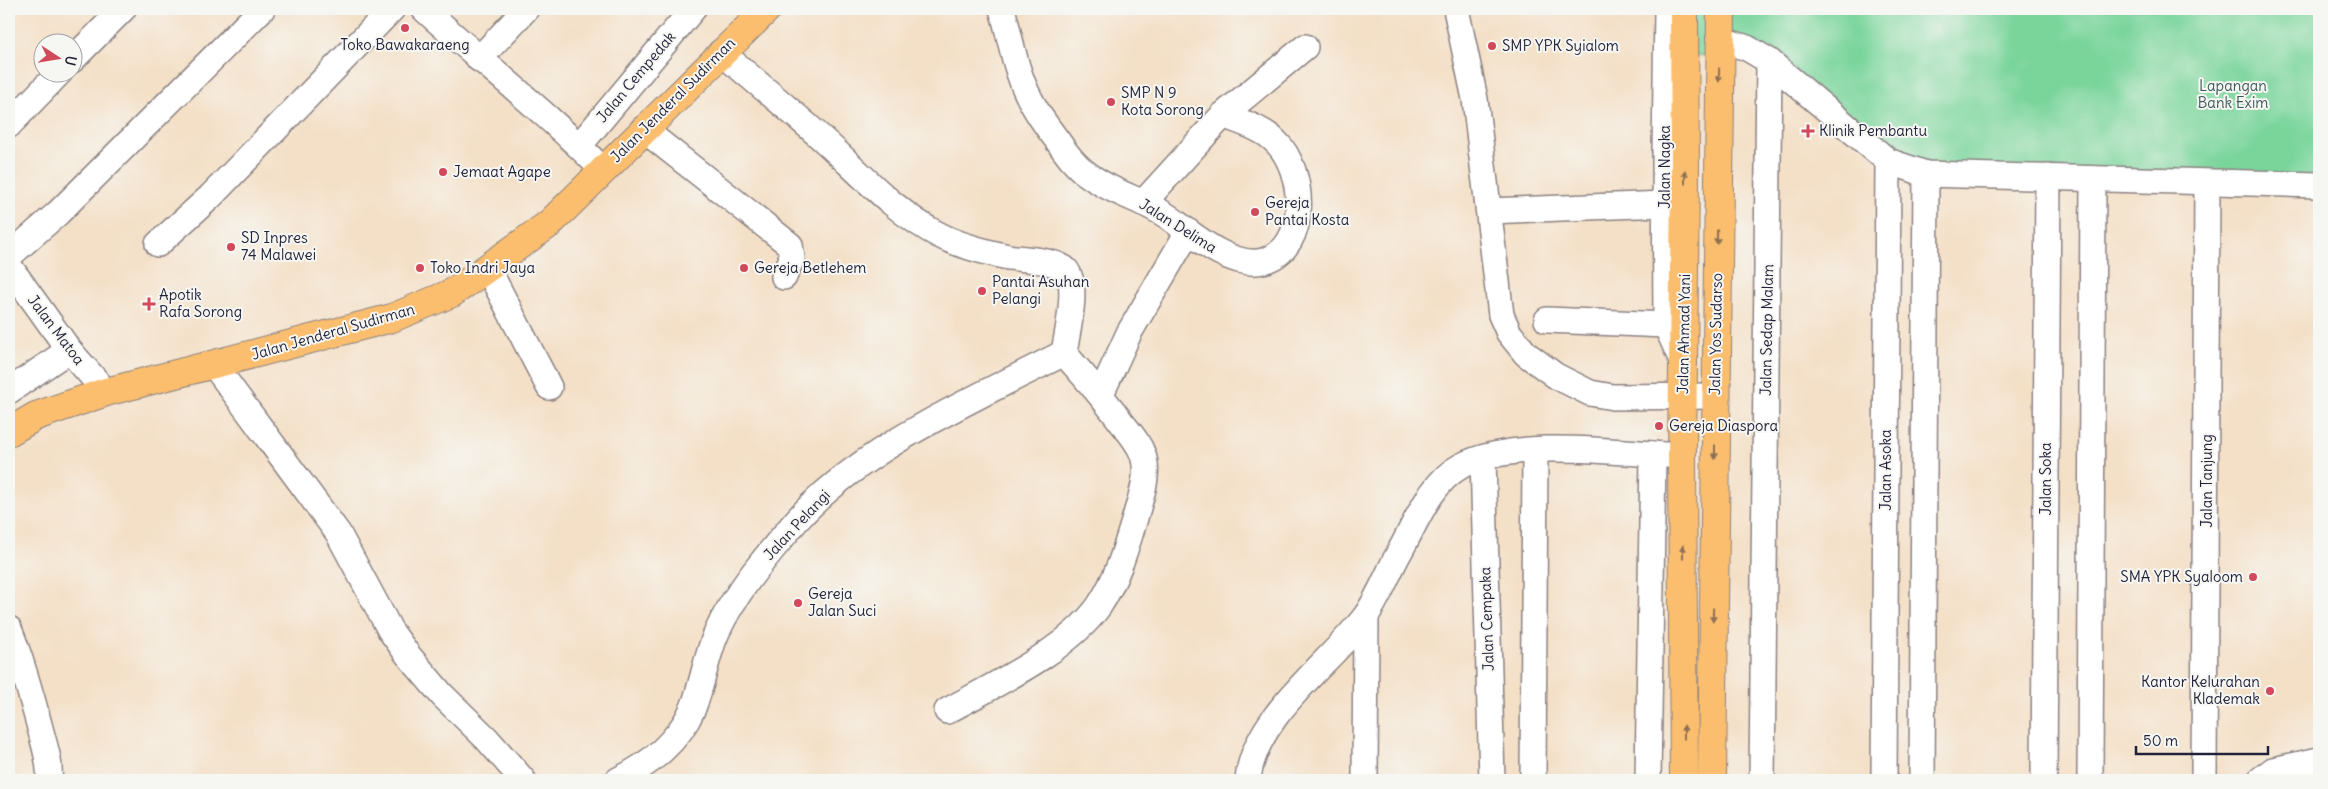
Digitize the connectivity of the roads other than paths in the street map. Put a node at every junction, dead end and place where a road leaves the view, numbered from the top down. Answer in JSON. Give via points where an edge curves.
{"nodes":[{"id":1,"x":123,"y":9,"type":"edge"},
{"id":2,"x":262,"y":9,"type":"edge"},
{"id":3,"x":392,"y":9,"type":"edge"},
{"id":4,"x":424,"y":9,"type":"edge"},
{"id":5,"x":526,"y":9,"type":"edge"},
{"id":6,"x":693,"y":9,"type":"edge"},
{"id":7,"x":767,"y":9,"type":"edge"},
{"id":8,"x":1002,"y":9,"type":"edge"},
{"id":9,"x":1456,"y":9,"type":"edge"},
{"id":10,"x":1667,"y":9,"type":"edge"},
{"id":11,"x":1684,"y":9,"type":"edge"},
{"id":12,"x":1721,"y":9,"type":"edge"},
{"id":13,"x":1719,"y":40,"type":"junction"},
{"id":14,"x":1305,"y":47,"type":"dead end"},
{"id":15,"x":82,"y":50,"type":"edge"},
{"id":16,"x":721,"y":52,"type":"junction"},
{"id":17,"x":479,"y":59,"type":"junction"},
{"id":18,"x":1769,"y":61,"type":"junction"},
{"id":19,"x":50,"y":82,"type":"edge"},
{"id":20,"x":1223,"y":115,"type":"junction"},
{"id":21,"x":9,"y":125,"type":"edge"},
{"id":22,"x":643,"y":130,"type":"junction"},
{"id":23,"x":579,"y":146,"type":"junction"},
{"id":24,"x":1888,"y":161,"type":"junction"},
{"id":25,"x":603,"y":170,"type":"junction"},
{"id":26,"x":1926,"y":174,"type":"junction"},
{"id":27,"x":2048,"y":177,"type":"junction"},
{"id":28,"x":2093,"y":180,"type":"junction"},
{"id":29,"x":2207,"y":183,"type":"junction"},
{"id":30,"x":2319,"y":185,"type":"edge"},
{"id":31,"x":1143,"y":203,"type":"junction"},
{"id":32,"x":1665,"y":204,"type":"junction"},
{"id":33,"x":1489,"y":211,"type":"junction"},
{"id":34,"x":1188,"y":232,"type":"junction"},
{"id":35,"x":158,"y":244,"type":"dead end"},
{"id":36,"x":9,"y":256,"type":"edge"},
{"id":37,"x":9,"y":266,"type":"edge"},
{"id":38,"x":488,"y":269,"type":"junction"},
{"id":39,"x":784,"y":277,"type":"dead end"},
{"id":40,"x":1547,"y":320,"type":"dead end"},
{"id":41,"x":1666,"y":325,"type":"junction"},
{"id":42,"x":70,"y":350,"type":"junction"},
{"id":43,"x":1064,"y":352,"type":"junction"},
{"id":44,"x":214,"y":365,"type":"junction"},
{"id":45,"x":1684,"y":365,"type":"junction"},
{"id":46,"x":549,"y":387,"type":"dead end"},
{"id":47,"x":9,"y":392,"type":"edge"},
{"id":48,"x":106,"y":392,"type":"junction"},
{"id":49,"x":1101,"y":394,"type":"junction"},
{"id":50,"x":1683,"y":395,"type":"junction"},
{"id":51,"x":1716,"y":396,"type":"junction"},
{"id":52,"x":9,"y":432,"type":"edge"},
{"id":53,"x":1535,"y":450,"type":"junction"},
{"id":54,"x":1653,"y":454,"type":"junction"},
{"id":55,"x":1682,"y":456,"type":"junction"},
{"id":56,"x":1483,"y":458,"type":"junction"},
{"id":57,"x":1366,"y":616,"type":"junction"},
{"id":58,"x":9,"y":629,"type":"edge"},
{"id":59,"x":946,"y":711,"type":"dead end"},
{"id":60,"x":2319,"y":760,"type":"edge"},
{"id":61,"x":49,"y":780,"type":"edge"},
{"id":62,"x":523,"y":780,"type":"edge"},
{"id":63,"x":618,"y":780,"type":"edge"},
{"id":64,"x":1248,"y":780,"type":"edge"},
{"id":65,"x":1365,"y":780,"type":"edge"},
{"id":66,"x":1492,"y":780,"type":"edge"},
{"id":67,"x":1533,"y":780,"type":"edge"},
{"id":68,"x":1648,"y":780,"type":"edge"},
{"id":69,"x":1684,"y":780,"type":"edge"},
{"id":70,"x":1712,"y":780,"type":"edge"},
{"id":71,"x":1762,"y":780,"type":"edge"},
{"id":72,"x":1884,"y":780,"type":"edge"},
{"id":73,"x":1922,"y":780,"type":"edge"},
{"id":74,"x":2044,"y":780,"type":"edge"},
{"id":75,"x":2090,"y":780,"type":"edge"},
{"id":76,"x":2204,"y":780,"type":"edge"},
{"id":77,"x":2260,"y":780,"type":"edge"}],
"edges":[{"from":1,"to":15,"type":"street"},
{"from":2,"to":36,"type":"street","via":[[58,213]]},
{"from":3,"to":35,"type":"street","via":[[210,197]]},
{"from":4,"to":17,"type":"street"},
{"from":5,"to":17,"type":"street"},
{"from":6,"to":23,"type":"street","name":"Jalan Cempedak"},
{"from":7,"to":16,"type":"main road","name":"Jalan Jenderal Sudirman"},
{"from":8,"to":31,"type":"street","name":"Jalan Delima","via":[[1017,66],[1030,99],[1061,145],[1089,176]]},
{"from":9,"to":33,"type":"street","via":[[1475,99]]},
{"from":10,"to":32,"type":"street","name":"Jalan Nagka"},
{"from":45,"to":11,"type":"main road","name":"Jalan Ahmad Yani","one_way":true},
{"from":12,"to":13,"type":"main road","name":"Jalan Yos Sudarso"},
{"from":13,"to":18,"type":"street","via":[[1748,48]]},
{"from":13,"to":51,"type":"main road","name":"Jalan Yos Sudarso","one_way":true},
{"from":14,"to":20,"type":"street"},
{"from":16,"to":22,"type":"main road","name":"Jalan Jenderal Sudirman"},
{"from":16,"to":43,"type":"street","via":[[801,119],[884,197],[917,222],[956,243],[1054,264],[1066,270],[1072,292]]},
{"from":17,"to":23,"type":"street"},
{"from":18,"to":24,"type":"street"},
{"from":18,"to":71,"type":"street","name":"Jalan Sedap Malam"},
{"from":19,"to":21,"type":"street"},
{"from":20,"to":31,"type":"street"},
{"from":20,"to":34,"type":"street","name":"Jalan Delima","via":[[1272,138],[1288,156],[1298,184],[1296,223],[1284,246],[1264,261],[1254,262],[1220,253]]},
{"from":22,"to":25,"type":"main road","name":"Jalan Jenderal Sudirman"},
{"from":22,"to":39,"type":"street","via":[[790,245],[792,258]]},
{"from":23,"to":25,"type":"street"},
{"from":24,"to":26,"type":"street"},
{"from":24,"to":72,"type":"street","name":"Jalan Asoka"},
{"from":25,"to":38,"type":"main road","name":"Jalan Jenderal Sudirman","via":[[549,224]]},
{"from":26,"to":27,"type":"street"},
{"from":26,"to":73,"type":"street"},
{"from":27,"to":28,"type":"street"},
{"from":27,"to":74,"type":"street","name":"Jalan Soka"},
{"from":28,"to":29,"type":"street"},
{"from":28,"to":75,"type":"street"},
{"from":29,"to":30,"type":"street"},
{"from":29,"to":76,"type":"street","name":"Jalan Tanjung"},
{"from":31,"to":34,"type":"street","name":"Jalan Delima","via":[[1161,211]]},
{"from":32,"to":33,"type":"street"},
{"from":32,"to":41,"type":"street","name":"Jalan Nagka"},
{"from":33,"to":50,"type":"street","via":[[1502,315],[1509,333],[1526,354],[1556,376],[1590,393],[1613,397]]},
{"from":34,"to":49,"type":"street","via":[[1129,332]]},
{"from":37,"to":42,"type":"street","name":"Jalan Matoa"},
{"from":38,"to":44,"type":"main road","name":"Jalan Jenderal Sudirman","via":[[452,293],[392,318]]},
{"from":38,"to":46,"type":"street"},
{"from":40,"to":41,"type":"street"},
{"from":41,"to":45,"type":"street"},
{"from":42,"to":47,"type":"street"},
{"from":42,"to":48,"type":"street","name":"Jalan Matoa"},
{"from":43,"to":49,"type":"street"},
{"from":43,"to":63,"type":"street","name":"Jalan Pelangi","via":[[933,420],[824,492],[792,525],[728,610],[716,633],[693,708],[674,738],[642,768]]},
{"from":44,"to":48,"type":"main road","name":"Jalan Jenderal Sudirman"},
{"from":44,"to":62,"type":"street","via":[[338,533],[390,630],[408,655]]},
{"from":45,"to":50,"type":"main road","name":"Jalan Ahmad Yani"},
{"from":48,"to":52,"type":"main road","name":"Jalan Jenderal Sudirman","via":[[36,416]]},
{"from":49,"to":59,"type":"street","via":[[1137,442],[1146,469],[1129,537],[1110,586],[1082,626],[1064,641]]},
{"from":50,"to":51,"type":"street"},
{"from":50,"to":55,"type":"main road","name":"Jalan Ahmad Yani"},
{"from":51,"to":70,"type":"main road","name":"Jalan Yos Sudarso","one_way":true},
{"from":53,"to":54,"type":"street"},
{"from":53,"to":56,"type":"street"},
{"from":53,"to":67,"type":"street"},
{"from":54,"to":55,"type":"street"},
{"from":54,"to":68,"type":"street"},
{"from":69,"to":55,"type":"main road","name":"Jalan Ahmad Yani","one_way":true},
{"from":56,"to":57,"type":"street","via":[[1460,466],[1432,493]]},
{"from":56,"to":66,"type":"street","name":"Jalan Cempaka"},
{"from":57,"to":64,"type":"street","via":[[1263,734],[1253,752]]},
{"from":57,"to":65,"type":"street"},
{"from":58,"to":61,"type":"street","via":[[46,750]]},
{"from":60,"to":77,"type":"street","via":[[2273,770]]}]}
